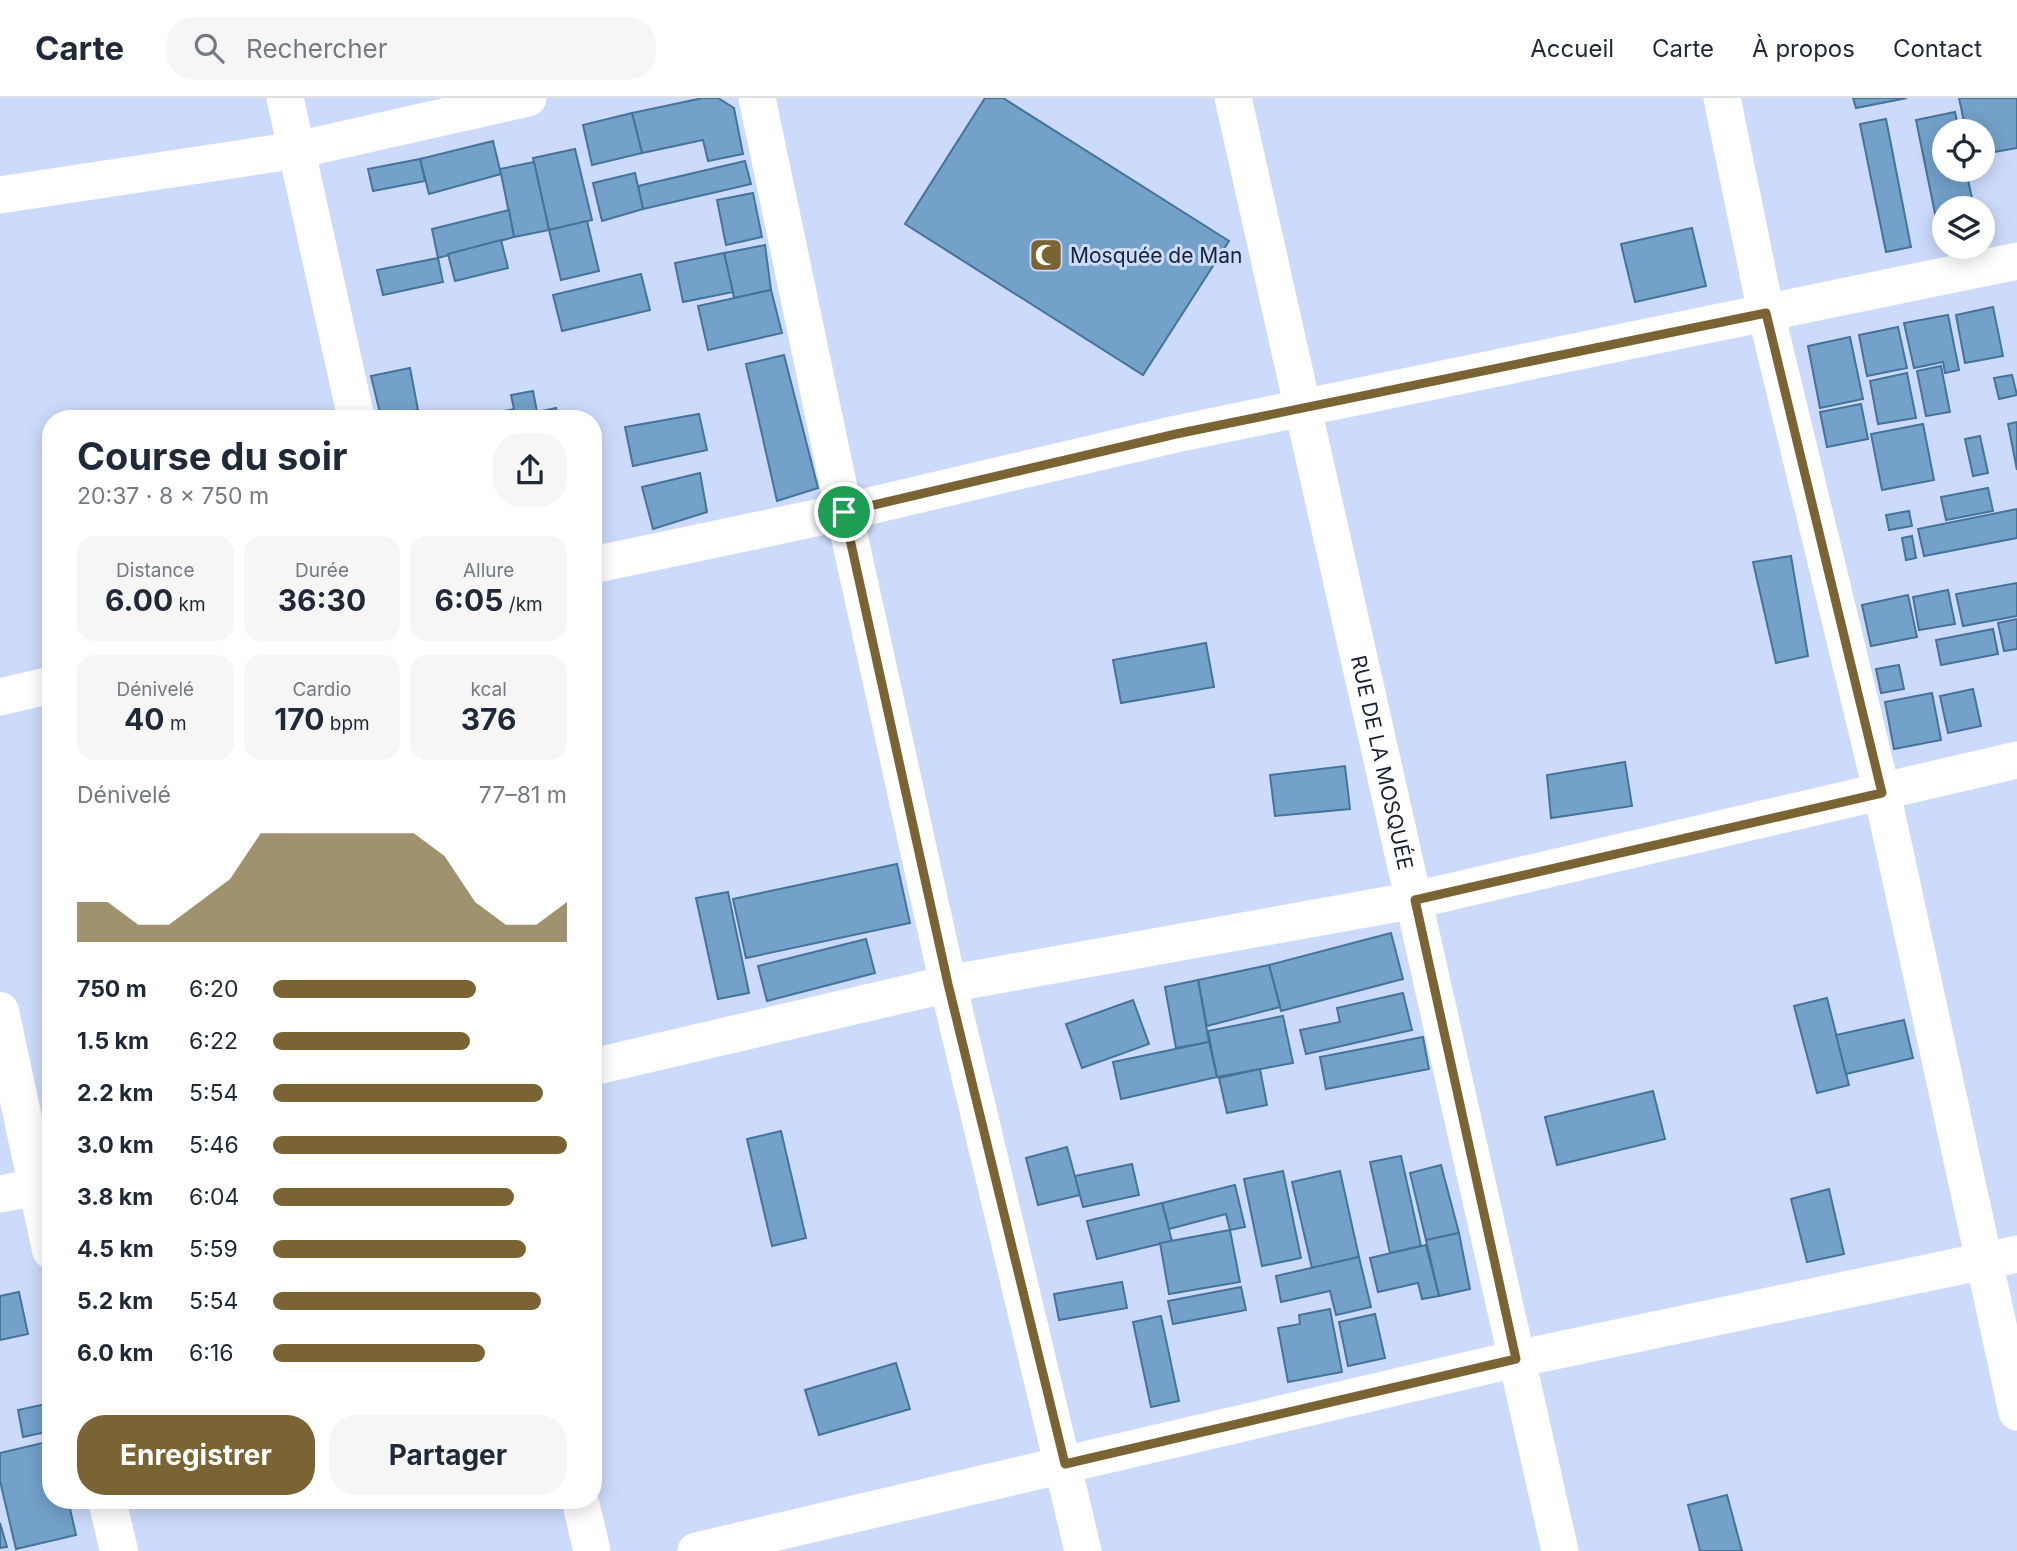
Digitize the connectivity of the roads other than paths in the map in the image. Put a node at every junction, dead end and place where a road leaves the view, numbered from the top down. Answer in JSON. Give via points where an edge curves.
{"nodes":[{"id":1,"x":285,"y":98,"type":"edge"},
{"id":2,"x":528,"y":98,"type":"edge"},
{"id":3,"x":757,"y":98,"type":"edge"},
{"id":4,"x":1233,"y":98,"type":"edge"},
{"id":5,"x":1722,"y":98,"type":"edge"},
{"id":6,"x":297,"y":150,"type":"junction"},
{"id":7,"x":0,"y":195,"type":"edge"},
{"id":8,"x":2017,"y":261,"type":"edge"},
{"id":9,"x":1766,"y":313,"type":"junction"},
{"id":10,"x":1304,"y":408,"type":"junction"},
{"id":11,"x":354,"y":410,"type":"edge"},
{"id":12,"x":844,"y":512,"type":"junction"},
{"id":13,"x":602,"y":563,"type":"edge"},
{"id":14,"x":42,"y":687,"type":"edge"},
{"id":15,"x":0,"y":697,"type":"edge"},
{"id":16,"x":2017,"y":760,"type":"edge"},
{"id":17,"x":1882,"y":793,"type":"junction"},
{"id":18,"x":1415,"y":900,"type":"junction"},
{"id":19,"x":948,"y":984,"type":"junction"},
{"id":20,"x":0,"y":1011,"type":"edge"},
{"id":21,"x":602,"y":1065,"type":"edge"},
{"id":22,"x":29,"y":1188,"type":"edge"},
{"id":23,"x":42,"y":1225,"type":"edge"},
{"id":24,"x":2000,"y":1258,"type":"edge"},
{"id":25,"x":1516,"y":1359,"type":"junction"},
{"id":26,"x":2017,"y":1412,"type":"edge"},
{"id":27,"x":1065,"y":1464,"type":"junction"},
{"id":28,"x":109,"y":1509,"type":"edge"},
{"id":29,"x":582,"y":1509,"type":"edge"},
{"id":30,"x":119,"y":1551,"type":"edge"},
{"id":31,"x":592,"y":1551,"type":"edge"},
{"id":32,"x":696,"y":1551,"type":"edge"},
{"id":33,"x":1083,"y":1551,"type":"edge"},
{"id":34,"x":1560,"y":1551,"type":"edge"}],
"edges":[{"from":1,"to":6,"type":"street"},
{"from":2,"to":6,"type":"street"},
{"from":3,"to":12,"type":"street"},
{"from":4,"to":10,"type":"street","name":"RUE DE LA MOSQUÉE"},
{"from":5,"to":9,"type":"street"},
{"from":6,"to":7,"type":"street"},
{"from":6,"to":11,"type":"street"},
{"from":8,"to":9,"type":"street"},
{"from":9,"to":10,"type":"street"},
{"from":9,"to":17,"type":"street"},
{"from":10,"to":12,"type":"street"},
{"from":10,"to":18,"type":"street","name":"RUE DE LA MOSQUÉE"},
{"from":12,"to":13,"type":"street"},
{"from":12,"to":19,"type":"street"},
{"from":14,"to":15,"type":"street"},
{"from":16,"to":17,"type":"street"},
{"from":17,"to":18,"type":"street"},
{"from":17,"to":24,"type":"street"},
{"from":18,"to":19,"type":"street"},
{"from":18,"to":25,"type":"street","name":"RUE DE LA MOSQUÉE"},
{"from":19,"to":21,"type":"street"},
{"from":19,"to":27,"type":"street"},
{"from":20,"to":22,"type":"main road"},
{"from":22,"to":23,"type":"main road"},
{"from":24,"to":25,"type":"street"},
{"from":24,"to":26,"type":"street"},
{"from":25,"to":27,"type":"street"},
{"from":25,"to":34,"type":"street","name":"RUE DE LA MOSQUÉE"},
{"from":27,"to":32,"type":"street"},
{"from":27,"to":33,"type":"street"},
{"from":28,"to":30,"type":"main road"},
{"from":29,"to":31,"type":"street"}]}
